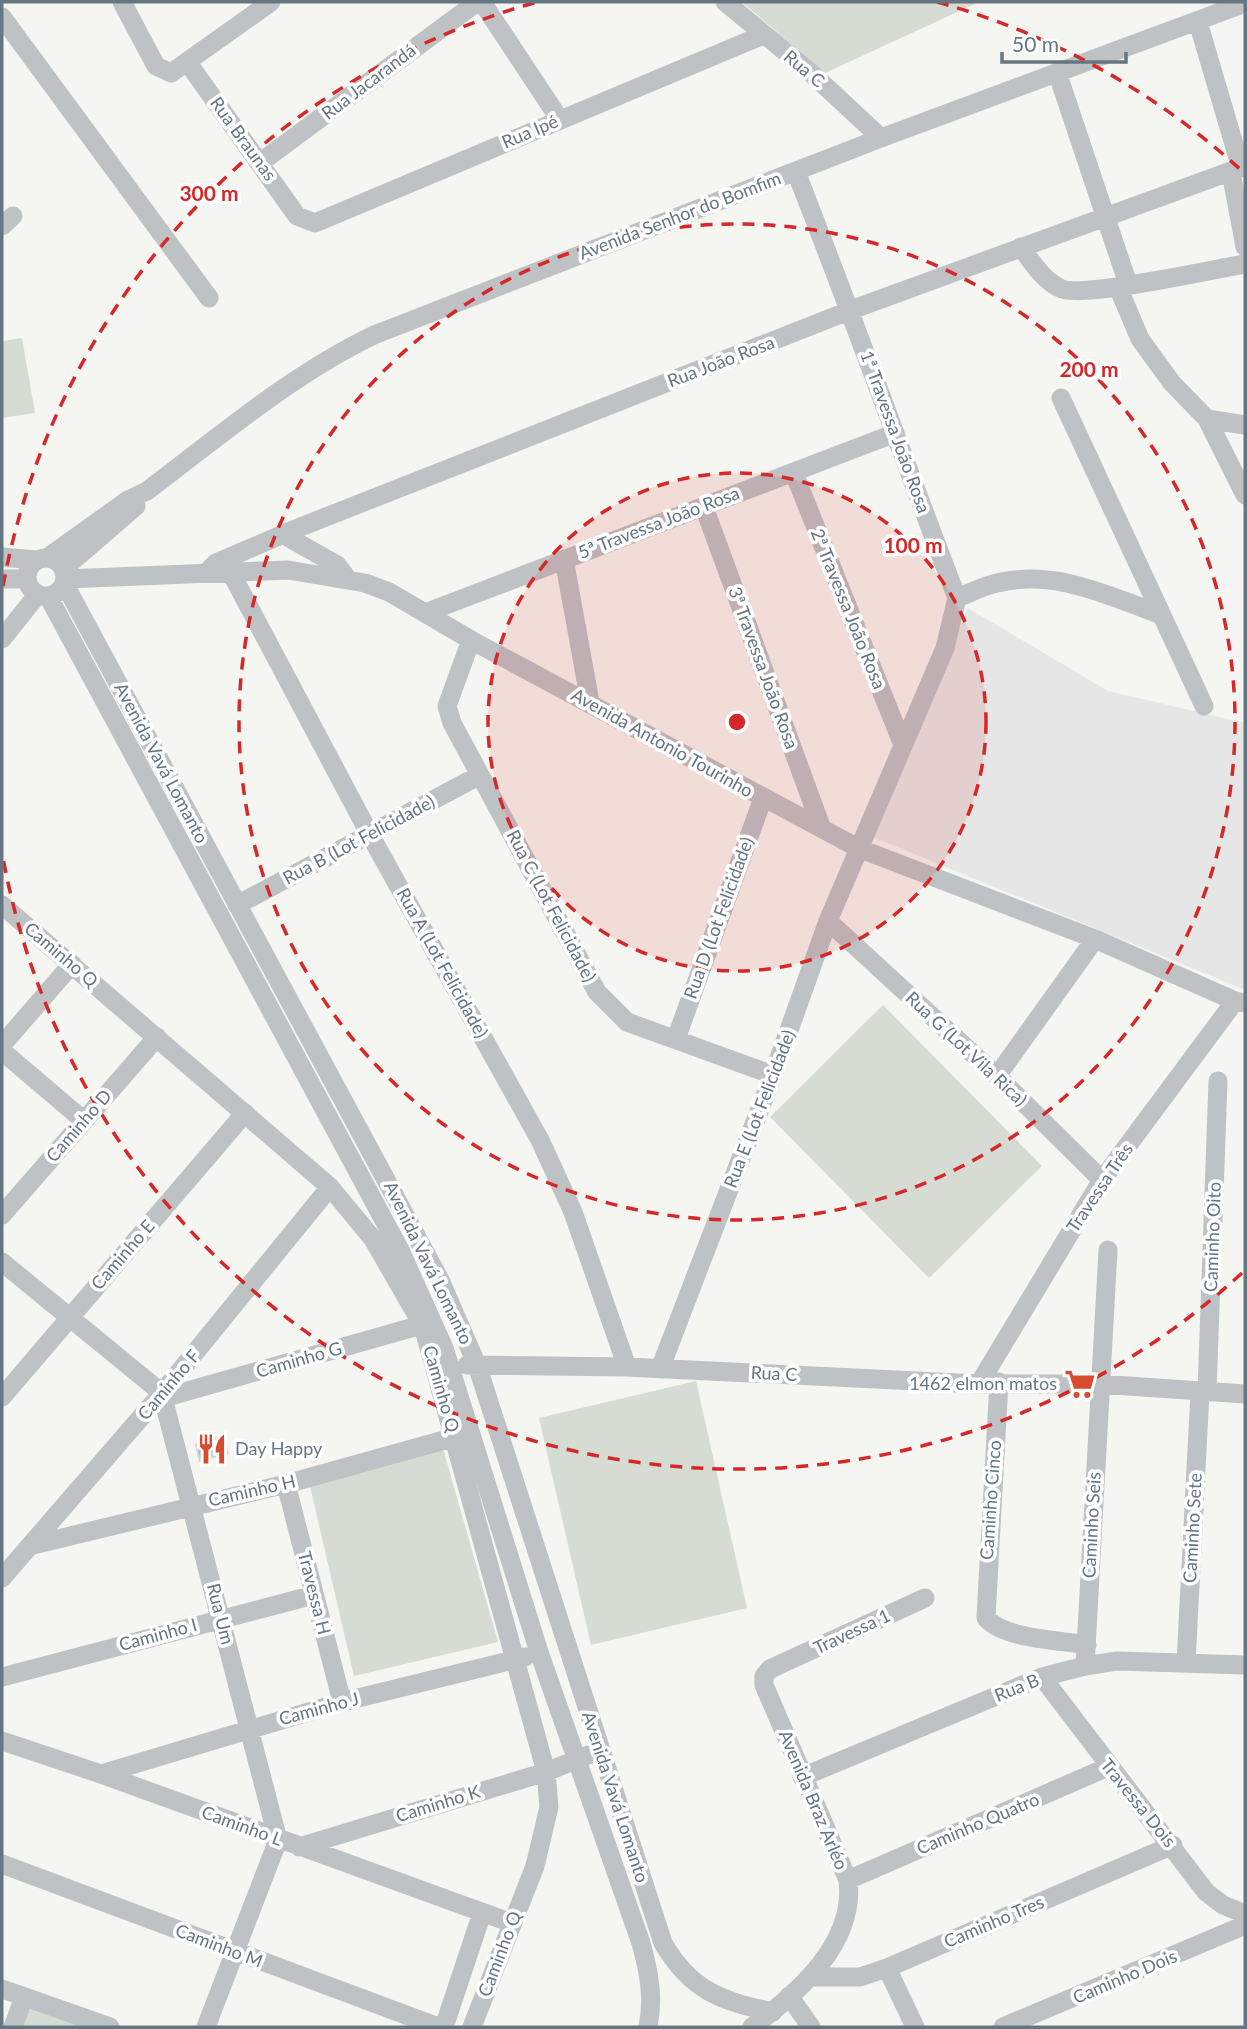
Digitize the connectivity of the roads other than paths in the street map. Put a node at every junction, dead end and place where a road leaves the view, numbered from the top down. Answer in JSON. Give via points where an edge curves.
{"nodes":[{"id":1,"x":122,"y":2,"type":"edge"},
{"id":2,"x":271,"y":2,"type":"edge"},
{"id":3,"x":480,"y":2,"type":"edge"},
{"id":4,"x":725,"y":2,"type":"edge"},
{"id":5,"x":1245,"y":3,"type":"edge"},
{"id":6,"x":2,"y":17,"type":"edge"},
{"id":7,"x":1198,"y":22,"type":"junction"},
{"id":8,"x":763,"y":35,"type":"junction"},
{"id":9,"x":188,"y":63,"type":"junction"},
{"id":10,"x":1058,"y":75,"type":"junction"},
{"id":11,"x":560,"y":120,"type":"junction"},
{"id":12,"x":881,"y":138,"type":"junction"},
{"id":13,"x":261,"y":162,"type":"junction"},
{"id":14,"x":1239,"y":169,"type":"edge"},
{"id":15,"x":796,"y":172,"type":"junction"},
{"id":16,"x":298,"y":216,"type":"joint"},
{"id":17,"x":1105,"y":219,"type":"junction"},
{"id":18,"x":1020,"y":247,"type":"junction"},
{"id":19,"x":1245,"y":247,"type":"edge"},
{"id":20,"x":1245,"y":264,"type":"edge"},
{"id":21,"x":1123,"y":286,"type":"junction"},
{"id":22,"x":209,"y":298,"type":"dead end"},
{"id":23,"x":851,"y":310,"type":"junction"},
{"id":24,"x":1061,"y":398,"type":"dead end"},
{"id":25,"x":1207,"y":419,"type":"junction"},
{"id":26,"x":1245,"y":425,"type":"edge"},
{"id":27,"x":893,"y":434,"type":"junction"},
{"id":28,"x":794,"y":473,"type":"junction"},
{"id":29,"x":147,"y":491,"type":"junction"},
{"id":30,"x":1245,"y":495,"type":"edge"},
{"id":31,"x":704,"y":507,"type":"junction"},
{"id":32,"x":284,"y":535,"type":"junction"},
{"id":33,"x":2,"y":556,"type":"edge"},
{"id":34,"x":41,"y":559,"type":"junction"},
{"id":35,"x":564,"y":559,"type":"junction"},
{"id":36,"x":230,"y":571,"type":"junction"},
{"id":37,"x":206,"y":575,"type":"junction"},
{"id":38,"x":64,"y":577,"type":"junction"},
{"id":39,"x":2,"y":579,"type":"edge"},
{"id":40,"x":348,"y":579,"type":"junction"},
{"id":41,"x":38,"y":590,"type":"junction"},
{"id":42,"x":957,"y":598,"type":"junction"},
{"id":43,"x":425,"y":613,"type":"junction"},
{"id":44,"x":1159,"y":614,"type":"junction"},
{"id":45,"x":2,"y":639,"type":"edge"},
{"id":46,"x":471,"y":640,"type":"junction"},
{"id":47,"x":590,"y":702,"type":"junction"},
{"id":48,"x":1204,"y":705,"type":"dead end"},
{"id":49,"x":903,"y":745,"type":"junction"},
{"id":50,"x":480,"y":775,"type":"junction"},
{"id":51,"x":763,"y":798,"type":"junction"},
{"id":52,"x":822,"y":830,"type":"junction"},
{"id":53,"x":369,"y":833,"type":"junction"},
{"id":54,"x":858,"y":848,"type":"junction"},
{"id":55,"x":2,"y":905,"type":"edge"},
{"id":56,"x":237,"y":905,"type":"junction"},
{"id":57,"x":828,"y":921,"type":"junction"},
{"id":58,"x":1095,"y":939,"type":"junction"},
{"id":59,"x":72,"y":964,"type":"junction"},
{"id":60,"x":1240,"y":1002,"type":"edge"},
{"id":61,"x":157,"y":1037,"type":"junction"},
{"id":62,"x":676,"y":1039,"type":"junction"},
{"id":63,"x":2,"y":1045,"type":"edge"},
{"id":64,"x":2,"y":1051,"type":"edge"},
{"id":65,"x":774,"y":1074,"type":"junction"},
{"id":66,"x":998,"y":1076,"type":"junction"},
{"id":67,"x":1219,"y":1081,"type":"dead end"},
{"id":68,"x":245,"y":1113,"type":"junction"},
{"id":69,"x":83,"y":1120,"type":"junction"},
{"id":70,"x":1101,"y":1180,"type":"junction"},
{"id":71,"x":330,"y":1187,"type":"junction"},
{"id":72,"x":2,"y":1215,"type":"edge"},
{"id":73,"x":1108,"y":1250,"type":"dead end"},
{"id":74,"x":2,"y":1262,"type":"edge"},
{"id":75,"x":69,"y":1318,"type":"junction"},
{"id":76,"x":428,"y":1324,"type":"junction"},
{"id":77,"x":450,"y":1365,"type":"junction"},
{"id":78,"x":477,"y":1365,"type":"junction"},
{"id":79,"x":626,"y":1367,"type":"junction"},
{"id":80,"x":660,"y":1369,"type":"junction"},
{"id":81,"x":999,"y":1382,"type":"junction"},
{"id":82,"x":979,"y":1384,"type":"junction"},
{"id":83,"x":1099,"y":1384,"type":"junction"},
{"id":84,"x":1204,"y":1392,"type":"junction"},
{"id":85,"x":1245,"y":1394,"type":"edge"},
{"id":86,"x":163,"y":1396,"type":"junction"},
{"id":87,"x":2,"y":1397,"type":"edge"},
{"id":88,"x":463,"y":1435,"type":"junction"},
{"id":89,"x":286,"y":1484,"type":"junction"},
{"id":90,"x":191,"y":1505,"type":"junction"},
{"id":91,"x":33,"y":1545,"type":"junction"},
{"id":92,"x":2,"y":1578,"type":"edge"},
{"id":93,"x":314,"y":1595,"type":"junction"},
{"id":94,"x":925,"y":1598,"type":"dead end"},
{"id":95,"x":221,"y":1618,"type":"junction"},
{"id":96,"x":1087,"y":1644,"type":"junction"},
{"id":97,"x":539,"y":1652,"type":"junction"},
{"id":98,"x":513,"y":1660,"type":"junction"},
{"id":99,"x":1186,"y":1663,"type":"junction"},
{"id":100,"x":779,"y":1665,"type":"joint"},
{"id":101,"x":1245,"y":1665,"type":"edge"},
{"id":102,"x":1085,"y":1666,"type":"junction"},
{"id":103,"x":2,"y":1677,"type":"edge"},
{"id":104,"x":1042,"y":1677,"type":"junction"},
{"id":105,"x":342,"y":1702,"type":"junction"},
{"id":106,"x":248,"y":1728,"type":"junction"},
{"id":107,"x":2,"y":1741,"type":"edge"},
{"id":108,"x":599,"y":1750,"type":"junction"},
{"id":109,"x":578,"y":1760,"type":"junction"},
{"id":110,"x":1108,"y":1767,"type":"junction"},
{"id":111,"x":546,"y":1772,"type":"junction"},
{"id":112,"x":101,"y":1773,"type":"junction"},
{"id":113,"x":802,"y":1777,"type":"junction"},
{"id":114,"x":278,"y":1840,"type":"junction"},
{"id":115,"x":1173,"y":1846,"type":"junction"},
{"id":116,"x":299,"y":1847,"type":"junction"},
{"id":117,"x":2,"y":1864,"type":"edge"},
{"id":118,"x":848,"y":1880,"type":"junction"},
{"id":119,"x":482,"y":1913,"type":"junction"},
{"id":120,"x":1245,"y":1913,"type":"edge"},
{"id":121,"x":512,"y":1923,"type":"junction"},
{"id":122,"x":1245,"y":1925,"type":"edge"},
{"id":123,"x":235,"y":1952,"type":"junction"},
{"id":124,"x":887,"y":1968,"type":"junction"},
{"id":125,"x":810,"y":1978,"type":"junction"},
{"id":126,"x":2,"y":1989,"type":"edge"},
{"id":127,"x":789,"y":1996,"type":"junction"},
{"id":128,"x":24,"y":1997,"type":"junction"},
{"id":129,"x":773,"y":2012,"type":"junction"},
{"id":130,"x":85,"y":2023,"type":"edge"},
{"id":131,"x":13,"y":2027,"type":"edge"},
{"id":132,"x":110,"y":2027,"type":"edge"},
{"id":133,"x":206,"y":2027,"type":"edge"},
{"id":134,"x":438,"y":2027,"type":"edge"},
{"id":135,"x":444,"y":2027,"type":"edge"},
{"id":136,"x":472,"y":2027,"type":"edge"},
{"id":137,"x":648,"y":2027,"type":"edge"},
{"id":138,"x":752,"y":2027,"type":"edge"},
{"id":139,"x":811,"y":2027,"type":"edge"},
{"id":140,"x":915,"y":2027,"type":"edge"},
{"id":141,"x":1003,"y":2027,"type":"edge"}],
"edges":[{"from":1,"to":9,"type":"street","via":[[156,66],[171,74]]},
{"from":2,"to":9,"type":"street"},
{"from":3,"to":11,"type":"street"},
{"from":3,"to":13,"type":"street","name":"Rua Jacarandá"},
{"from":4,"to":8,"type":"street","name":"Rua C"},
{"from":5,"to":7,"type":"street","name":"Avenida Senhor do Bomfim"},
{"from":6,"to":22,"type":"street"},
{"from":7,"to":10,"type":"street","name":"Avenida Senhor do Bomfim"},
{"from":7,"to":14,"type":"street"},
{"from":8,"to":11,"type":"street","name":"Rua Ipé"},
{"from":8,"to":12,"type":"street","name":"Rua C"},
{"from":9,"to":13,"type":"street","name":"Rua Braunas"},
{"from":10,"to":12,"type":"street","name":"Avenida Senhor do Bomfim"},
{"from":10,"to":17,"type":"street"},
{"from":11,"to":16,"type":"street","name":"Rua Ipé","via":[[315,223]]},
{"from":12,"to":15,"type":"street","name":"Avenida Senhor do Bomfim"},
{"from":13,"to":16,"type":"street","name":"Rua Braunas"},
{"from":14,"to":17,"type":"street","name":"Rua João Rosa"},
{"from":14,"to":19,"type":"street"},
{"from":15,"to":23,"type":"street","name":"1ª Travessa João Rosa"},
{"from":15,"to":29,"type":"street","name":"Avenida Senhor do Bomfim","via":[[341,351],[287,385]]},
{"from":17,"to":18,"type":"street","name":"Rua João Rosa"},
{"from":17,"to":21,"type":"street"},
{"from":18,"to":21,"type":"street","via":[[1045,278],[1064,291]]},
{"from":18,"to":23,"type":"street","name":"Rua João Rosa"},
{"from":20,"to":21,"type":"street"},
{"from":21,"to":25,"type":"street","via":[[1140,339],[1172,383]]},
{"from":23,"to":27,"type":"street","name":"1ª Travessa João Rosa"},
{"from":23,"to":32,"type":"street","name":"Rua João Rosa"},
{"from":24,"to":44,"type":"street"},
{"from":25,"to":26,"type":"street"},
{"from":25,"to":30,"type":"street"},
{"from":27,"to":28,"type":"street","name":"5ª Travessa João Rosa"},
{"from":27,"to":42,"type":"street","name":"1ª Travessa João Rosa"},
{"from":28,"to":31,"type":"street","name":"5ª Travessa João Rosa"},
{"from":28,"to":49,"type":"street","name":"2ª Travessa João Rosa"},
{"from":29,"to":34,"type":"street","name":"Avenida Senhor do Bomfim"},
{"from":29,"to":38,"type":"street","name":"Avenida Senhor do Bomfim"},
{"from":31,"to":35,"type":"street","name":"5ª Travessa João Rosa"},
{"from":31,"to":52,"type":"street","name":"3ª Travessa João Rosa"},
{"from":32,"to":37,"type":"street","name":"Rua João Rosa","via":[[216,563]]},
{"from":32,"to":40,"type":"street","via":[[324,556]]},
{"from":33,"to":34,"type":"street"},
{"from":34,"to":38,"type":"street","via":[[54,559]]},
{"from":34,"to":41,"type":"street","via":[[31,565]]},
{"from":35,"to":43,"type":"street","name":"5ª Travessa João Rosa"},
{"from":35,"to":47,"type":"street"},
{"from":36,"to":37,"type":"street","name":"Avenida Antonio Tourinho"},
{"from":36,"to":40,"type":"street","name":"Avenida Antonio Tourinho","via":[[288,570]]},
{"from":36,"to":53,"type":"street","name":"Rua A (Lot Felicidade)"},
{"from":37,"to":38,"type":"street","name":"Avenida Antonio Tourinho"},
{"from":38,"to":41,"type":"street","via":[[58,592]]},
{"from":38,"to":56,"type":"street","name":"Avenida Vavá Lomanto"},
{"from":39,"to":41,"type":"street"},
{"from":40,"to":43,"type":"street","name":"Avenida Antonio Tourinho","via":[[389,592]]},
{"from":41,"to":45,"type":"street"},
{"from":41,"to":76,"type":"street","name":"Avenida Vavá Lomanto","via":[[400,1250]]},
{"from":42,"to":44,"type":"street","via":[[996,583],[1041,579],[1069,582]]},
{"from":42,"to":49,"type":"street","via":[[945,648]]},
{"from":43,"to":46,"type":"street","name":"Avenida Antonio Tourinho"},
{"from":44,"to":48,"type":"street"},
{"from":46,"to":47,"type":"street","name":"Avenida Antonio Tourinho"},
{"from":46,"to":50,"type":"street","name":"Rua C (Lot Felicidade)","via":[[447,706]]},
{"from":47,"to":51,"type":"street","name":"Avenida Antonio Tourinho"},
{"from":49,"to":54,"type":"street"},
{"from":50,"to":53,"type":"street","name":"Rua B (Lot Felicidade)"},
{"from":50,"to":62,"type":"street","name":"Rua C (Lot Felicidade)","via":[[597,992],[627,1022]]},
{"from":51,"to":52,"type":"street","name":"Avenida Antonio Tourinho"},
{"from":51,"to":62,"type":"street","name":"Rua D (Lot Felicidade)"},
{"from":52,"to":54,"type":"street","name":"Avenida Antonio Tourinho"},
{"from":53,"to":56,"type":"street","name":"Rua B (Lot Felicidade)"},
{"from":53,"to":79,"type":"street","name":"Rua A (Lot Felicidade)","via":[[540,1140],[573,1212]]},
{"from":54,"to":57,"type":"street","name":"Rua E (Lot Felicidade)"},
{"from":54,"to":58,"type":"street","name":"Avenida Antonio Tourinho"},
{"from":55,"to":59,"type":"street","name":"Caminho Q"},
{"from":56,"to":78,"type":"street","name":"Avenida Vavá Lomanto","via":[[434,1268]]},
{"from":57,"to":65,"type":"street","name":"Rua E (Lot Felicidade)"},
{"from":57,"to":66,"type":"street","name":"Rua G (Lot Vila Rica)"},
{"from":58,"to":60,"type":"street","name":"Avenida Antonio Tourinho"},
{"from":58,"to":66,"type":"street"},
{"from":59,"to":61,"type":"street","name":"Caminho Q"},
{"from":59,"to":63,"type":"street"},
{"from":60,"to":70,"type":"street","name":"Travessa Três"},
{"from":61,"to":68,"type":"street","name":"Caminho Q"},
{"from":61,"to":69,"type":"street","name":"Caminho D"},
{"from":62,"to":65,"type":"street","name":"Rua C (Lot Felicidade)"},
{"from":64,"to":69,"type":"street"},
{"from":65,"to":80,"type":"street","name":"Rua E (Lot Felicidade)"},
{"from":66,"to":70,"type":"street","name":"Rua G (Lot Vila Rica)"},
{"from":67,"to":84,"type":"street","name":"Caminho Oito"},
{"from":68,"to":71,"type":"street","name":"Caminho Q"},
{"from":68,"to":75,"type":"street","name":"Caminho E"},
{"from":69,"to":72,"type":"street","name":"Caminho D"},
{"from":70,"to":82,"type":"street","name":"Travessa Três"},
{"from":71,"to":76,"type":"street","name":"Caminho Q","via":[[373,1239]]},
{"from":71,"to":86,"type":"street","name":"Caminho F"},
{"from":73,"to":83,"type":"street","name":"Caminho Seis"},
{"from":74,"to":75,"type":"street"},
{"from":75,"to":86,"type":"street"},
{"from":75,"to":87,"type":"street","name":"Caminho E"},
{"from":76,"to":77,"type":"street","name":"Avenida Vavá Lomanto"},
{"from":76,"to":86,"type":"street","name":"Caminho G"},
{"from":76,"to":88,"type":"street","name":"Caminho Q"},
{"from":77,"to":78,"type":"street","name":"Rua C"},
{"from":77,"to":88,"type":"street","name":"Avenida Vavá Lomanto"},
{"from":78,"to":79,"type":"street","name":"Rua C"},
{"from":78,"to":108,"type":"street","name":"Avenida Vavá Lomanto"},
{"from":79,"to":80,"type":"street","name":"Rua C"},
{"from":80,"to":82,"type":"street","name":"Rua C"},
{"from":81,"to":82,"type":"street","name":"Rua C"},
{"from":81,"to":83,"type":"street","name":"Rua C"},
{"from":81,"to":96,"type":"street","name":"Caminho Cinco","via":[[986,1618],[1007,1632]]},
{"from":83,"to":84,"type":"street","name":"Rua C"},
{"from":83,"to":96,"type":"street","name":"Caminho Seis"},
{"from":84,"to":85,"type":"street","name":"Rua C"},
{"from":84,"to":99,"type":"street","name":"Caminho Sete"},
{"from":86,"to":90,"type":"street","name":"Rua Um"},
{"from":86,"to":91,"type":"street","name":"Caminho F"},
{"from":88,"to":89,"type":"street","name":"Caminho H"},
{"from":88,"to":97,"type":"street","name":"Avenida Vavá Lomanto"},
{"from":88,"to":98,"type":"street","name":"Caminho Q"},
{"from":89,"to":90,"type":"street","name":"Caminho H"},
{"from":89,"to":93,"type":"street","name":"Travessa H"},
{"from":90,"to":91,"type":"street","name":"Caminho H"},
{"from":90,"to":95,"type":"street","name":"Rua Um"},
{"from":91,"to":92,"type":"street","name":"Caminho F"},
{"from":93,"to":95,"type":"street","name":"Caminho I"},
{"from":93,"to":105,"type":"street","name":"Travessa H"},
{"from":94,"to":100,"type":"street","name":"Travessa 1"},
{"from":95,"to":103,"type":"street","name":"Caminho I"},
{"from":95,"to":106,"type":"street","name":"Rua Um"},
{"from":96,"to":102,"type":"street","name":"Caminho Seis"},
{"from":97,"to":98,"type":"street","name":"Caminho J"},
{"from":97,"to":109,"type":"street","name":"Avenida Vavá Lomanto"},
{"from":98,"to":105,"type":"street","name":"Caminho J"},
{"from":98,"to":111,"type":"street","name":"Caminho Q"},
{"from":99,"to":101,"type":"street","name":"Rua B"},
{"from":99,"to":102,"type":"street","name":"Rua B","via":[[1117,1661]]},
{"from":100,"to":113,"type":"street","name":"Avenida Braz Arléo","via":[[766,1671],[764,1685]]},
{"from":102,"to":104,"type":"street","name":"Rua B"},
{"from":104,"to":110,"type":"street","name":"Travessa Dois"},
{"from":104,"to":113,"type":"street","name":"Rua B"},
{"from":105,"to":106,"type":"street","name":"Caminho J"},
{"from":106,"to":112,"type":"street","name":"Caminho J"},
{"from":106,"to":114,"type":"street","name":"Rua Um"},
{"from":107,"to":112,"type":"street","name":"Caminho L"},
{"from":108,"to":109,"type":"street","name":"Caminho K"},
{"from":108,"to":129,"type":"street","name":"Avenida Vavá Lomanto","via":[[673,1960],[714,1997]]},
{"from":109,"to":111,"type":"street","name":"Caminho K"},
{"from":109,"to":137,"type":"street","name":"Avenida Vavá Lomanto","via":[[649,1972],[652,2011]]},
{"from":110,"to":115,"type":"street","name":"Travessa Dois"},
{"from":110,"to":118,"type":"street","name":"Caminho Quatro"},
{"from":111,"to":116,"type":"street","name":"Caminho K"},
{"from":111,"to":121,"type":"street","name":"Caminho Q","via":[[549,1807],[535,1866]]},
{"from":112,"to":114,"type":"street","name":"Caminho L"},
{"from":113,"to":118,"type":"street","name":"Avenida Braz Arléo"},
{"from":114,"to":116,"type":"street","name":"Caminho L"},
{"from":114,"to":123,"type":"street"},
{"from":115,"to":120,"type":"street","name":"Travessa Dois","via":[[1206,1892]]},
{"from":115,"to":124,"type":"street","name":"Caminho Tres"},
{"from":116,"to":119,"type":"street","name":"Caminho L"},
{"from":117,"to":123,"type":"street","name":"Caminho M"},
{"from":118,"to":125,"type":"street","name":"Avenida Braz Arléo","via":[[843,1926]]},
{"from":119,"to":121,"type":"street","name":"Caminho L"},
{"from":119,"to":135,"type":"street","name":"Caminho Q"},
{"from":121,"to":136,"type":"street","name":"Caminho Q"},
{"from":122,"to":141,"type":"street","name":"Caminho Dois"},
{"from":123,"to":133,"type":"street"},
{"from":123,"to":134,"type":"street","name":"Caminho M"},
{"from":124,"to":125,"type":"street","name":"Caminho Tres","via":[[860,1978]]},
{"from":124,"to":140,"type":"street"},
{"from":125,"to":127,"type":"street","name":"Avenida Braz Arléo"},
{"from":126,"to":128,"type":"street"},
{"from":127,"to":129,"type":"street","name":"Avenida Braz Arléo"},
{"from":127,"to":139,"type":"street"},
{"from":128,"to":130,"type":"street"},
{"from":128,"to":131,"type":"street"},
{"from":129,"to":138,"type":"street","name":"Avenida Braz Arléo"},
{"from":130,"to":132,"type":"street"}]}
